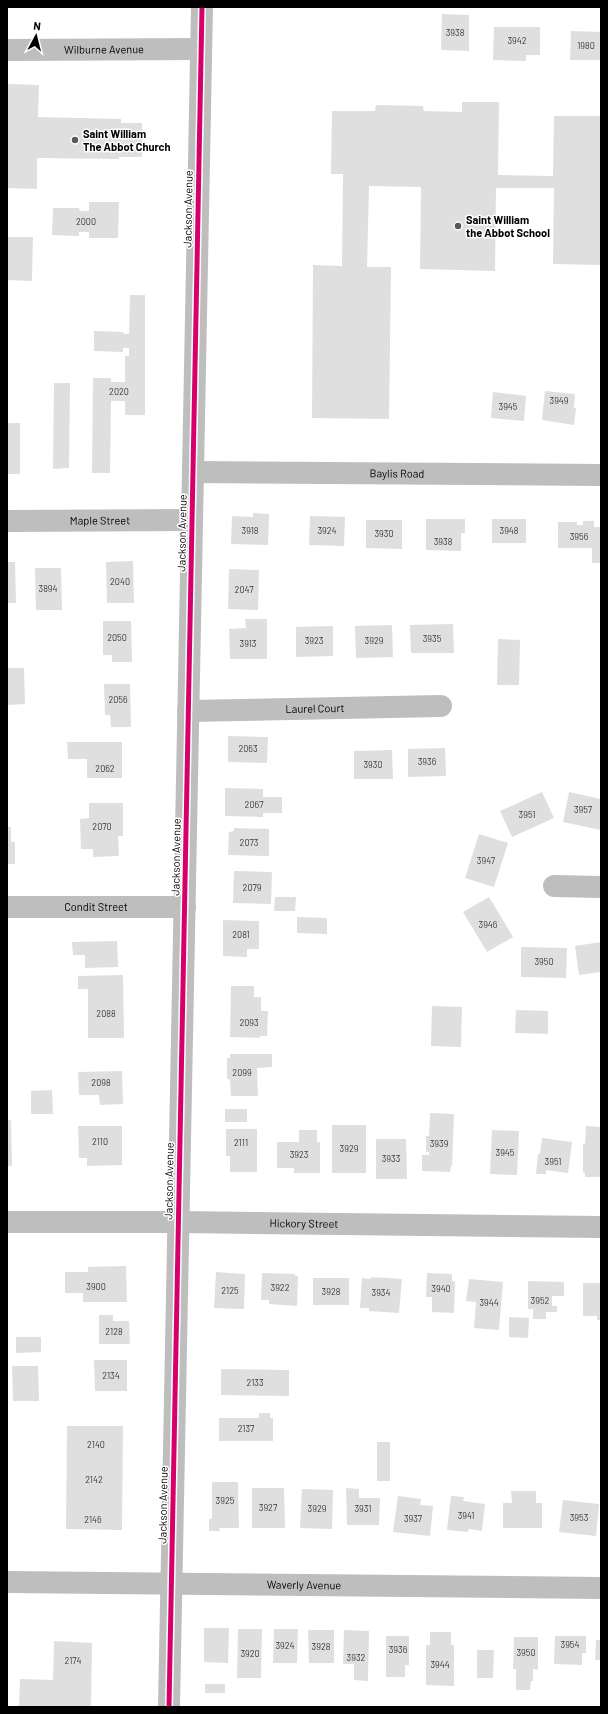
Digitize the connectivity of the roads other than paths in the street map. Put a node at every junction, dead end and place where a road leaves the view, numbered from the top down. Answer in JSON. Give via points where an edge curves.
{"nodes":[{"id":1,"x":202,"y":7,"type":"edge"},
{"id":2,"x":201,"y":49,"type":"junction"},
{"id":3,"x":7,"y":50,"type":"edge"},
{"id":4,"x":193,"y":472,"type":"junction"},
{"id":5,"x":601,"y":474,"type":"edge"},
{"id":6,"x":192,"y":520,"type":"junction"},
{"id":7,"x":7,"y":521,"type":"edge"},
{"id":8,"x":441,"y":706,"type":"dead end"},
{"id":9,"x":188,"y":711,"type":"junction"},
{"id":10,"x":554,"y":886,"type":"dead end"},
{"id":11,"x":601,"y":886,"type":"edge"},
{"id":12,"x":7,"y":907,"type":"edge"},
{"id":13,"x":185,"y":907,"type":"junction"},
{"id":14,"x":7,"y":1222,"type":"edge"},
{"id":15,"x":178,"y":1222,"type":"junction"},
{"id":16,"x":601,"y":1227,"type":"edge"},
{"id":17,"x":7,"y":1582,"type":"edge"},
{"id":18,"x":172,"y":1583,"type":"junction"},
{"id":19,"x":601,"y":1588,"type":"edge"},
{"id":20,"x":169,"y":1707,"type":"edge"}],
"edges":[{"from":1,"to":2,"type":"street","name":"Jackson Avenue"},
{"from":2,"to":3,"type":"street","name":"Wilburne Avenue"},
{"from":2,"to":4,"type":"street","name":"Jackson Avenue"},
{"from":4,"to":5,"type":"street","name":"Baylis Road"},
{"from":4,"to":6,"type":"street","name":"Jackson Avenue"},
{"from":6,"to":7,"type":"street","name":"Maple Street"},
{"from":6,"to":9,"type":"street","name":"Jackson Avenue"},
{"from":8,"to":9,"type":"street","name":"Laurel Court"},
{"from":9,"to":13,"type":"street","name":"Jackson Avenue"},
{"from":10,"to":11,"type":"street"},
{"from":12,"to":13,"type":"street","name":"Condit Street"},
{"from":13,"to":15,"type":"street","name":"Jackson Avenue"},
{"from":14,"to":15,"type":"street","name":"Hickory Street"},
{"from":15,"to":16,"type":"street","name":"Hickory Street"},
{"from":15,"to":18,"type":"street","name":"Jackson Avenue"},
{"from":17,"to":18,"type":"street","name":"Waverly Avenue"},
{"from":18,"to":19,"type":"street","name":"Waverly Avenue"},
{"from":18,"to":20,"type":"street","name":"Jackson Avenue"}]}
